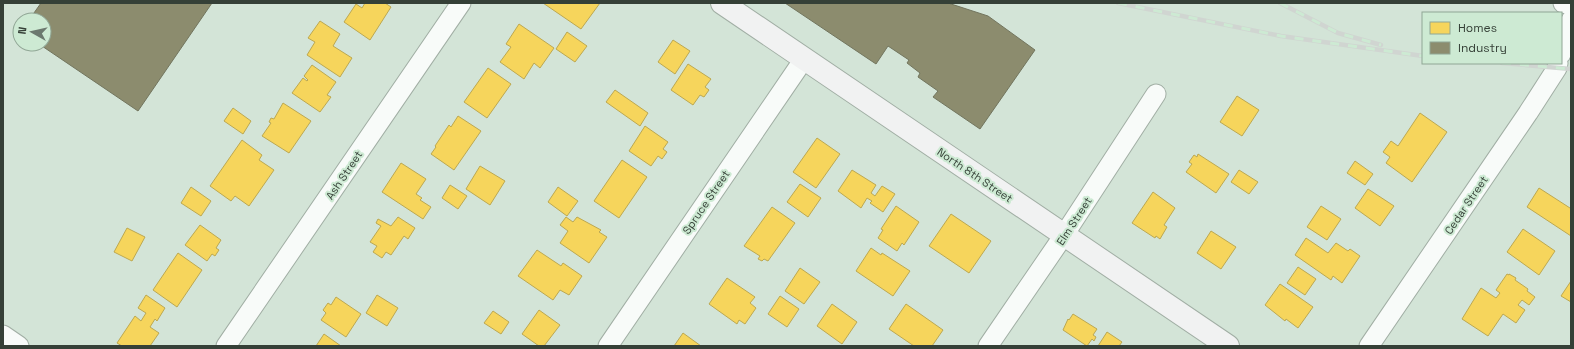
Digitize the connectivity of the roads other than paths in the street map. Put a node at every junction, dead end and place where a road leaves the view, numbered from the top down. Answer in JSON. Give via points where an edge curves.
{"nodes":[{"id":1,"x":461,"y":3,"type":"edge"},
{"id":2,"x":722,"y":3,"type":"edge"},
{"id":3,"x":1563,"y":3,"type":"edge"},
{"id":4,"x":1571,"y":4,"type":"edge"},
{"id":5,"x":1571,"y":20,"type":"edge"},
{"id":6,"x":1562,"y":51,"type":"edge"},
{"id":7,"x":804,"y":59,"type":"junction"},
{"id":8,"x":1558,"y":64,"type":"edge"},
{"id":9,"x":1156,"y":94,"type":"dead end"},
{"id":10,"x":1064,"y":235,"type":"junction"},
{"id":11,"x":3,"y":335,"type":"edge"},
{"id":12,"x":19,"y":346,"type":"edge"},
{"id":13,"x":226,"y":346,"type":"edge"},
{"id":14,"x":608,"y":346,"type":"edge"},
{"id":15,"x":988,"y":346,"type":"edge"},
{"id":16,"x":1228,"y":346,"type":"edge"},
{"id":17,"x":1370,"y":346,"type":"edge"}],
"edges":[{"from":1,"to":13,"type":"street","name":"Ash Street"},
{"from":2,"to":7,"type":"main road","name":"North 8th Street"},
{"from":3,"to":4,"type":"street"},
{"from":5,"to":6,"type":"street"},
{"from":7,"to":10,"type":"main road","name":"North 8th Street"},
{"from":7,"to":14,"type":"street","name":"Spruce Street"},
{"from":8,"to":17,"type":"street","name":"Cedar Street","via":[[1528,113]]},
{"from":9,"to":10,"type":"street","name":"Elm Street"},
{"from":10,"to":15,"type":"street","name":"Elm Street"},
{"from":10,"to":16,"type":"main road","name":"North 8th Street"},
{"from":11,"to":12,"type":"street"}]}
